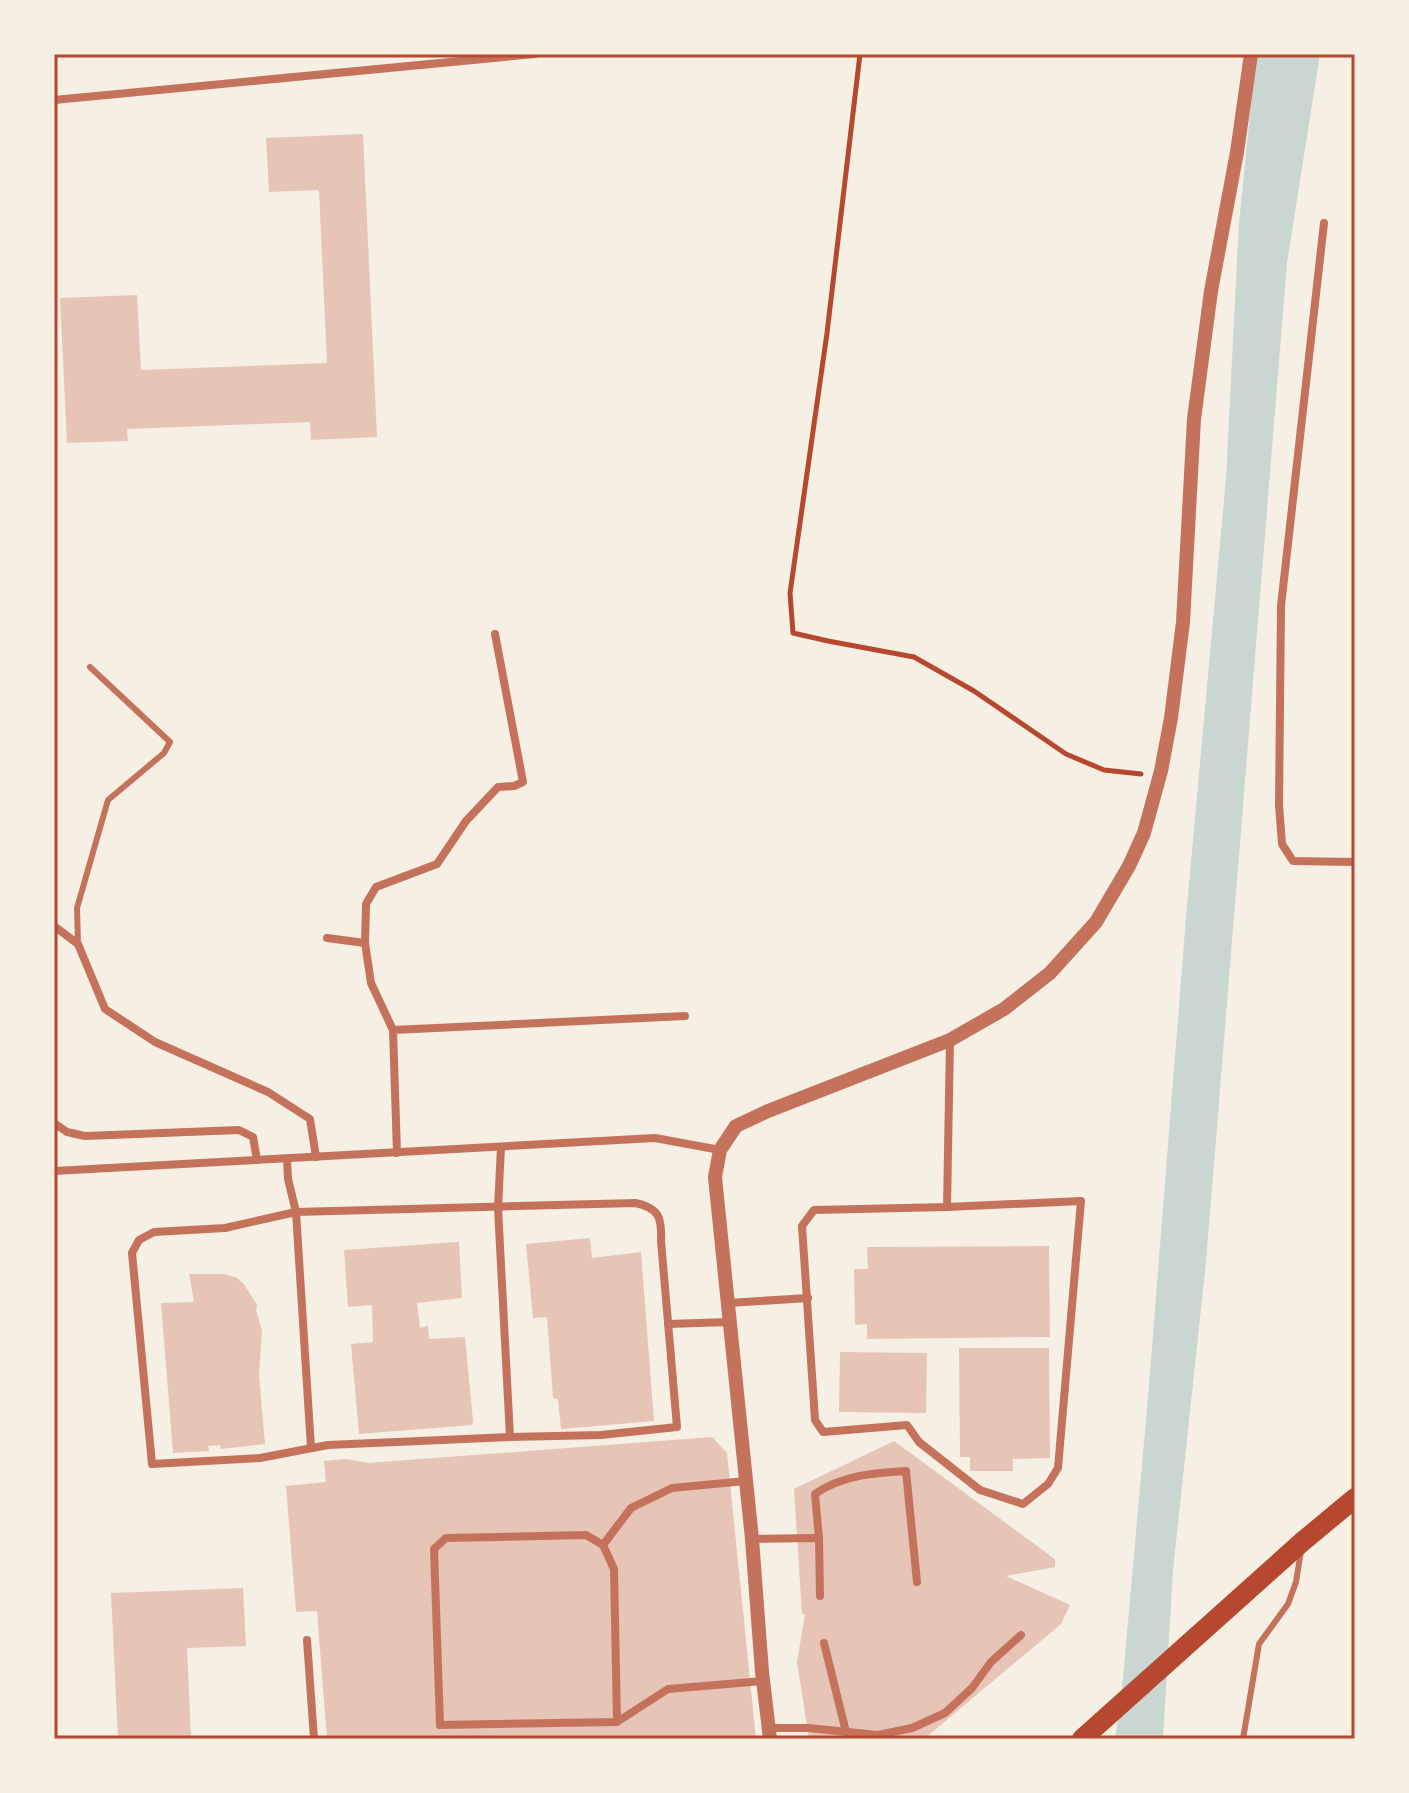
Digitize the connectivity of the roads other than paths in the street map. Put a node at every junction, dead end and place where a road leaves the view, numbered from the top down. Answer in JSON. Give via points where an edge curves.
{"nodes":[{"id":1,"x":535,"y":54,"type":"edge"},
{"id":2,"x":1251,"y":54,"type":"edge"},
{"id":3,"x":54,"y":100,"type":"edge"},
{"id":4,"x":1324,"y":223,"type":"dead end"},
{"id":5,"x":495,"y":634,"type":"dead end"},
{"id":6,"x":90,"y":667,"type":"dead end"},
{"id":7,"x":1355,"y":862,"type":"edge"},
{"id":8,"x":54,"y":926,"type":"edge"},
{"id":9,"x":327,"y":938,"type":"dead end"},
{"id":10,"x":365,"y":943,"type":"junction"},
{"id":11,"x":78,"y":944,"type":"junction"},
{"id":12,"x":685,"y":1016,"type":"dead end"},
{"id":13,"x":393,"y":1030,"type":"junction"},
{"id":14,"x":950,"y":1040,"type":"junction"},
{"id":15,"x":54,"y":1123,"type":"edge"},
{"id":16,"x":501,"y":1147,"type":"junction"},
{"id":17,"x":720,"y":1150,"type":"junction"},
{"id":18,"x":397,"y":1153,"type":"junction"},
{"id":19,"x":316,"y":1157,"type":"junction"},
{"id":20,"x":287,"y":1159,"type":"junction"},
{"id":21,"x":257,"y":1160,"type":"junction"},
{"id":22,"x":54,"y":1171,"type":"edge"},
{"id":23,"x":947,"y":1207,"type":"junction"},
{"id":24,"x":498,"y":1208,"type":"junction"},
{"id":25,"x":296,"y":1212,"type":"junction"},
{"id":26,"x":808,"y":1298,"type":"junction"},
{"id":27,"x":728,"y":1303,"type":"junction"},
{"id":28,"x":729,"y":1322,"type":"junction"},
{"id":29,"x":668,"y":1324,"type":"junction"},
{"id":30,"x":510,"y":1437,"type":"junction"},
{"id":31,"x":311,"y":1448,"type":"junction"},
{"id":32,"x":746,"y":1481,"type":"junction"},
{"id":33,"x":1355,"y":1498,"type":"edge"},
{"id":34,"x":819,"y":1538,"type":"junction"},
{"id":35,"x":752,"y":1539,"type":"junction"},
{"id":36,"x":1302,"y":1542,"type":"junction"},
{"id":37,"x":603,"y":1545,"type":"junction"},
{"id":38,"x":917,"y":1582,"type":"dead end"},
{"id":39,"x":820,"y":1596,"type":"dead end"},
{"id":40,"x":1021,"y":1635,"type":"dead end"},
{"id":41,"x":307,"y":1640,"type":"dead end"},
{"id":42,"x":824,"y":1643,"type":"dead end"},
{"id":43,"x":763,"y":1681,"type":"junction"},
{"id":44,"x":617,"y":1722,"type":"junction"},
{"id":45,"x":846,"y":1732,"type":"junction"},
{"id":46,"x":769,"y":1734,"type":"edge"},
{"id":47,"x":314,"y":1739,"type":"edge"},
{"id":48,"x":1082,"y":1739,"type":"edge"},
{"id":49,"x":1243,"y":1739,"type":"edge"}],
"edges":[{"from":1,"to":3,"type":"street"},
{"from":2,"to":14,"type":"street","via":[[1194,419],[1183,622],[1171,718],[1144,833],[1096,922],[1050,973],[1004,1009]]},
{"from":4,"to":7,"type":"street","via":[[1281,606],[1279,805],[1282,844],[1293,861]]},
{"from":5,"to":10,"type":"street","via":[[523,782],[498,787],[437,864],[376,887],[366,904]]},
{"from":6,"to":11,"type":"lane","via":[[170,742],[108,800],[77,908]]},
{"from":8,"to":11,"type":"street"},
{"from":9,"to":10,"type":"street"},
{"from":10,"to":13,"type":"street","via":[[371,983]]},
{"from":11,"to":19,"type":"street","via":[[105,1009],[155,1042],[268,1092],[310,1119]]},
{"from":12,"to":13,"type":"street"},
{"from":13,"to":18,"type":"street"},
{"from":14,"to":17,"type":"street","via":[[736,1126]]},
{"from":14,"to":23,"type":"street"},
{"from":15,"to":21,"type":"street","via":[[67,1132],[107,1137],[239,1130],[253,1137]]},
{"from":16,"to":17,"type":"street","via":[[655,1138]]},
{"from":16,"to":18,"type":"street"},
{"from":16,"to":24,"type":"street"},
{"from":17,"to":27,"type":"street","via":[[715,1177]]},
{"from":18,"to":19,"type":"street"},
{"from":19,"to":20,"type":"street"},
{"from":20,"to":21,"type":"street"},
{"from":20,"to":25,"type":"street"},
{"from":21,"to":22,"type":"street"},
{"from":23,"to":26,"type":"street","via":[[814,1210],[802,1226]]},
{"from":23,"to":26,"type":"street","via":[[1081,1201],[1058,1468],[1023,1504],[980,1490],[919,1442],[907,1425],[823,1432],[815,1420]]},
{"from":24,"to":25,"type":"street"},
{"from":24,"to":29,"type":"street","via":[[649,1206],[662,1226]]},
{"from":24,"to":30,"type":"street"},
{"from":25,"to":31,"type":"street"},
{"from":25,"to":31,"type":"street","via":[[225,1228],[154,1232],[139,1240],[132,1253],[152,1464],[260,1458]]},
{"from":26,"to":27,"type":"street"},
{"from":27,"to":28,"type":"street"},
{"from":28,"to":29,"type":"street"},
{"from":28,"to":32,"type":"street"},
{"from":29,"to":30,"type":"street","via":[[677,1427]]},
{"from":30,"to":31,"type":"street"},
{"from":32,"to":35,"type":"street"},
{"from":32,"to":37,"type":"street","via":[[672,1488],[631,1508]]},
{"from":33,"to":36,"type":"main road"},
{"from":34,"to":35,"type":"street"},
{"from":34,"to":38,"type":"street","via":[[815,1494],[830,1483],[865,1474],[906,1471]]},
{"from":34,"to":39,"type":"street"},
{"from":35,"to":43,"type":"street"},
{"from":36,"to":48,"type":"main road"},
{"from":36,"to":49,"type":"lane","via":[[1288,1604],[1259,1644]]},
{"from":37,"to":44,"type":"street","via":[[614,1569]]},
{"from":37,"to":44,"type":"street","via":[[586,1535],[446,1538],[434,1549],[440,1725]]},
{"from":40,"to":45,"type":"street","via":[[945,1713],[878,1735]]},
{"from":41,"to":47,"type":"street"},
{"from":42,"to":45,"type":"street"},
{"from":43,"to":44,"type":"street","via":[[668,1689]]},
{"from":43,"to":46,"type":"street"},
{"from":45,"to":46,"type":"street","via":[[808,1728]]}]}
